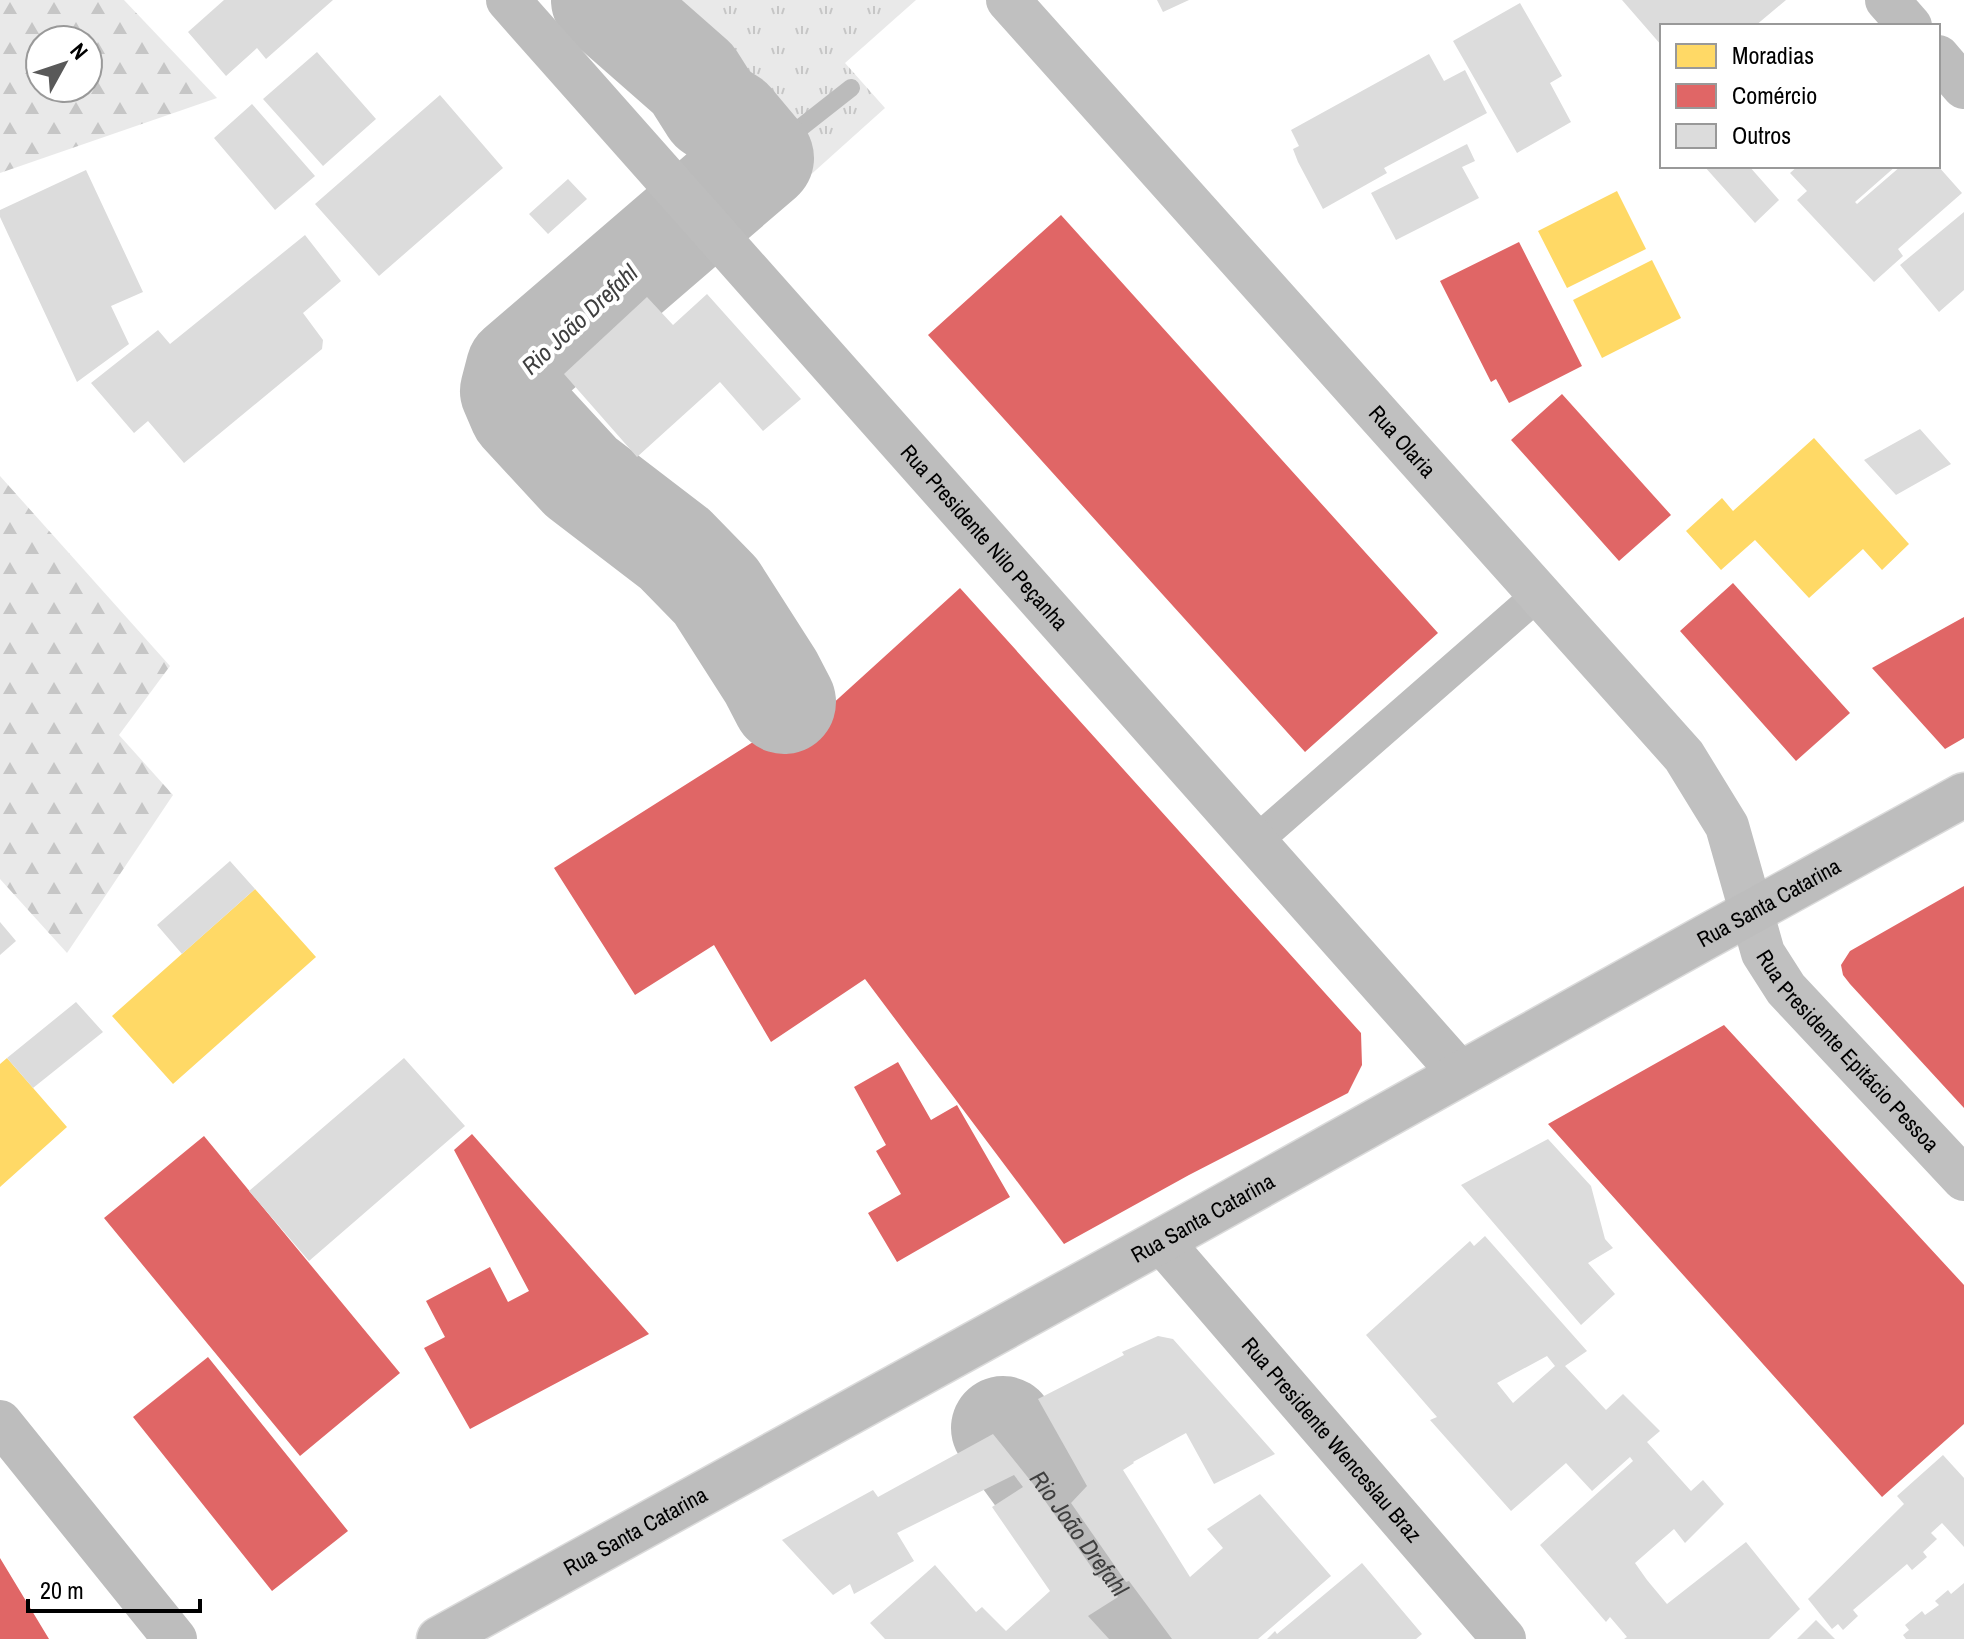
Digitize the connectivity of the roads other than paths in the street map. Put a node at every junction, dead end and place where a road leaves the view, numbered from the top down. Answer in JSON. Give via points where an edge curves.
{"nodes":[{"id":1,"x":508,"y":0,"type":"edge"},
{"id":2,"x":1008,"y":0,"type":"edge"},
{"id":3,"x":1887,"y":0,"type":"edge"},
{"id":4,"x":1908,"y":24,"type":"edge"},
{"id":5,"x":1940,"y":59,"type":"edge"},
{"id":6,"x":1964,"y":87,"type":"edge"},
{"id":7,"x":1539,"y":594,"type":"junction"},
{"id":8,"x":1964,"y":795,"type":"edge"},
{"id":9,"x":1255,"y":842,"type":"junction"},
{"id":10,"x":1752,"y":912,"type":"junction"},
{"id":11,"x":1460,"y":1073,"type":"junction"},
{"id":12,"x":1964,"y":1179,"type":"edge"},
{"id":13,"x":1161,"y":1241,"type":"junction"},
{"id":14,"x":0,"y":1422,"type":"edge"},
{"id":15,"x":175,"y":1639,"type":"edge"},
{"id":16,"x":439,"y":1639,"type":"edge"},
{"id":17,"x":1504,"y":1639,"type":"edge"}],
"edges":[{"from":1,"to":9,"type":"street","name":"Rua Presidente Nilo Peçanha"},
{"from":2,"to":7,"type":"street","name":"Rua Olaria"},
{"from":3,"to":4,"type":"street"},
{"from":5,"to":6,"type":"street"},
{"from":7,"to":9,"type":"lane"},
{"from":7,"to":10,"type":"street","name":"Rua Olaria","via":[[1684,756],[1727,826]]},
{"from":8,"to":10,"type":"street","name":"Rua Santa Catarina"},
{"from":9,"to":11,"type":"street","name":"Rua Presidente Nilo Peçanha"},
{"from":10,"to":11,"type":"street","name":"Rua Santa Catarina"},
{"from":10,"to":12,"type":"street","name":"Rua Presidente Epitácio Pessoa","via":[[1763,953],[1786,989]]},
{"from":11,"to":13,"type":"street","name":"Rua Santa Catarina"},
{"from":13,"to":16,"type":"street","name":"Rua Santa Catarina"},
{"from":13,"to":17,"type":"street","name":"Rua Presidente Wenceslau Braz"},
{"from":14,"to":15,"type":"street"}]}
